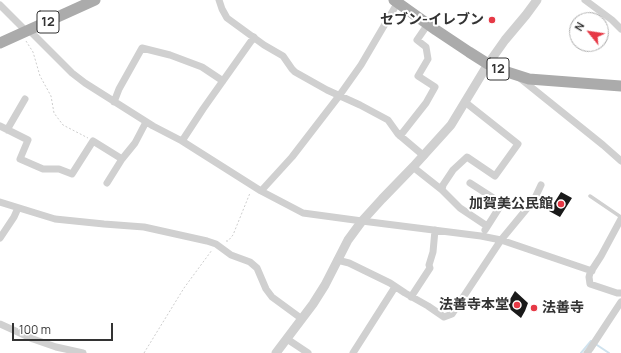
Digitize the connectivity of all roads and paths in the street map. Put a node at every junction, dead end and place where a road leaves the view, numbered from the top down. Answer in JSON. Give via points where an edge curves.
{"nodes":[{"id":1,"x":95,"y":0,"type":"edge"},
{"id":2,"x":220,"y":0,"type":"edge"},
{"id":3,"x":537,"y":0,"type":"edge"},
{"id":4,"x":585,"y":0,"type":"edge"},
{"id":5,"x":396,"y":1,"type":"edge"},
{"id":6,"x":0,"y":5,"type":"edge"},
{"id":7,"x":428,"y":24,"type":"junction"},
{"id":8,"x":621,"y":29,"type":"edge"},
{"id":9,"x":26,"y":32,"type":"junction"},
{"id":10,"x":254,"y":37,"type":"junction"},
{"id":11,"x":0,"y":43,"type":"edge"},
{"id":12,"x":488,"y":64,"type":"junction"},
{"id":13,"x":519,"y":76,"type":"junction"},
{"id":14,"x":223,"y":81,"type":"junction"},
{"id":15,"x":621,"y":86,"type":"edge"},
{"id":16,"x":339,"y":96,"type":"junction"},
{"id":17,"x":25,"y":100,"type":"dead end"},
{"id":18,"x":114,"y":102,"type":"junction"},
{"id":19,"x":465,"y":102,"type":"junction"},
{"id":20,"x":146,"y":122,"type":"junction"},
{"id":21,"x":0,"y":126,"type":"edge"},
{"id":22,"x":7,"y":130,"type":"junction"},
{"id":23,"x":400,"y":136,"type":"junction"},
{"id":24,"x":93,"y":141,"type":"junction"},
{"id":25,"x":182,"y":142,"type":"junction"},
{"id":26,"x":424,"y":156,"type":"junction"},
{"id":27,"x":122,"y":159,"type":"junction"},
{"id":28,"x":621,"y":161,"type":"edge"},
{"id":29,"x":413,"y":167,"type":"junction"},
{"id":30,"x":107,"y":183,"type":"dead end"},
{"id":31,"x":470,"y":183,"type":"dead end"},
{"id":32,"x":541,"y":185,"type":"dead end"},
{"id":33,"x":252,"y":186,"type":"junction"},
{"id":34,"x":442,"y":190,"type":"junction"},
{"id":35,"x":261,"y":191,"type":"junction"},
{"id":36,"x":590,"y":196,"type":"dead end"},
{"id":37,"x":0,"y":202,"type":"edge"},
{"id":38,"x":18,"y":208,"type":"junction"},
{"id":39,"x":621,"y":218,"type":"edge"},
{"id":40,"x":362,"y":221,"type":"junction"},
{"id":41,"x":487,"y":226,"type":"junction"},
{"id":42,"x":435,"y":230,"type":"junction"},
{"id":43,"x":482,"y":236,"type":"junction"},
{"id":44,"x":0,"y":238,"type":"edge"},
{"id":45,"x":501,"y":240,"type":"junction"},
{"id":46,"x":216,"y":244,"type":"junction"},
{"id":47,"x":337,"y":260,"type":"junction"},
{"id":48,"x":592,"y":271,"type":"junction"},
{"id":49,"x":395,"y":287,"type":"junction"},
{"id":50,"x":621,"y":293,"type":"edge"},
{"id":51,"x":411,"y":297,"type":"junction"},
{"id":52,"x":621,"y":302,"type":"edge"},
{"id":53,"x":302,"y":319,"type":"junction"},
{"id":54,"x":0,"y":324,"type":"edge"},
{"id":55,"x":287,"y":339,"type":"junction"},
{"id":56,"x":592,"y":348,"type":"edge"},
{"id":57,"x":83,"y":353,"type":"edge"},
{"id":58,"x":144,"y":353,"type":"edge"},
{"id":59,"x":276,"y":353,"type":"edge"},
{"id":60,"x":308,"y":353,"type":"edge"},
{"id":61,"x":353,"y":353,"type":"edge"}],
"edges":[{"from":1,"to":9,"type":"main road","number":"12"},
{"from":2,"to":10,"type":"street","via":[[227,18]]},
{"from":3,"to":12,"type":"street"},
{"from":4,"to":8,"type":"street"},
{"from":5,"to":7,"type":"main road","number":"12"},
{"from":5,"to":16,"type":"street","via":[[361,65]]},
{"from":6,"to":9,"type":"street"},
{"from":7,"to":12,"type":"main road","number":"12"},
{"from":7,"to":23,"type":"street","via":[[417,40],[426,48],[428,59],[418,76],[435,87]]},
{"from":9,"to":11,"type":"main road","number":"12"},
{"from":9,"to":18,"type":"street","via":[[78,78]]},
{"from":9,"to":24,"type":"path","via":[[40,76],[51,96],[54,112],[63,125]]},
{"from":10,"to":14,"type":"street"},
{"from":10,"to":16,"type":"street","via":[[283,56],[295,72]]},
{"from":12,"to":13,"type":"main road","number":"12"},
{"from":12,"to":19,"type":"street"},
{"from":13,"to":15,"type":"main road","number":"12","via":[[529,79]]},
{"from":13,"to":28,"type":"street"},
{"from":14,"to":18,"type":"street","via":[[202,67],[142,48]]},
{"from":14,"to":25,"type":"street"},
{"from":16,"to":23,"type":"street","via":[[388,120]]},
{"from":16,"to":35,"type":"street","via":[[292,157]]},
{"from":17,"to":22,"type":"street"},
{"from":18,"to":20,"type":"street"},
{"from":19,"to":26,"type":"street","via":[[451,125]]},
{"from":19,"to":34,"type":"street","via":[[518,144],[495,176],[467,157],[453,170]]},
{"from":20,"to":25,"type":"street"},
{"from":20,"to":27,"type":"street","via":[[135,143]]},
{"from":21,"to":22,"type":"street"},
{"from":22,"to":24,"type":"street","via":[[28,140],[20,159],[43,169],[59,169],[72,174]]},
{"from":23,"to":26,"type":"street"},
{"from":24,"to":27,"type":"street"},
{"from":25,"to":33,"type":"street"},
{"from":26,"to":29,"type":"street"},
{"from":27,"to":30,"type":"street"},
{"from":29,"to":34,"type":"street"},
{"from":29,"to":40,"type":"street"},
{"from":31,"to":41,"type":"street","via":[[498,201],[499,208]]},
{"from":32,"to":45,"type":"street","via":[[534,200]]},
{"from":33,"to":35,"type":"street"},
{"from":33,"to":46,"type":"path","via":[[233,235],[228,241]]},
{"from":34,"to":41,"type":"street","via":[[460,208]]},
{"from":35,"to":40,"type":"street","via":[[303,213]]},
{"from":36,"to":39,"type":"lane"},
{"from":37,"to":38,"type":"street"},
{"from":38,"to":44,"type":"street"},
{"from":38,"to":46,"type":"street","via":[[55,219],[144,227]]},
{"from":39,"to":48,"type":"street"},
{"from":40,"to":42,"type":"street"},
{"from":40,"to":47,"type":"street"},
{"from":41,"to":43,"type":"street"},
{"from":42,"to":43,"type":"street"},
{"from":42,"to":51,"type":"street","via":[[430,268]]},
{"from":43,"to":45,"type":"street"},
{"from":45,"to":48,"type":"street"},
{"from":45,"to":51,"type":"street","via":[[452,314],[444,317]]},
{"from":46,"to":53,"type":"street","via":[[257,268],[272,297]]},
{"from":46,"to":58,"type":"path","via":[[184,288]]},
{"from":47,"to":49,"type":"street","via":[[349,263]]},
{"from":47,"to":53,"type":"street","via":[[325,285]]},
{"from":48,"to":50,"type":"street","via":[[589,277],[590,284]]},
{"from":49,"to":51,"type":"street"},
{"from":49,"to":61,"type":"street"},
{"from":52,"to":56,"type":"street"},
{"from":53,"to":55,"type":"street"},
{"from":54,"to":57,"type":"street","via":[[56,347]]},
{"from":55,"to":59,"type":"street"},
{"from":55,"to":60,"type":"street"}]}
